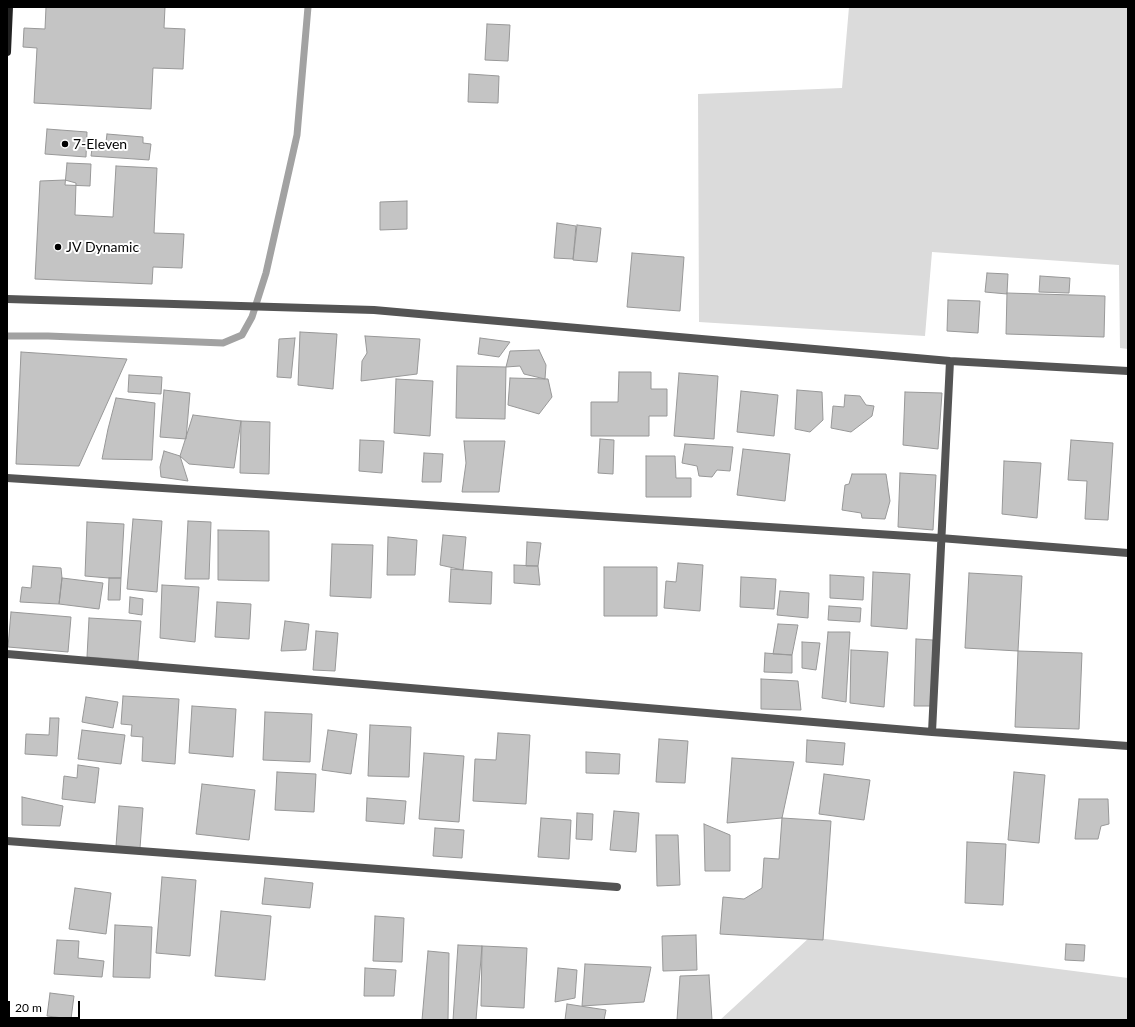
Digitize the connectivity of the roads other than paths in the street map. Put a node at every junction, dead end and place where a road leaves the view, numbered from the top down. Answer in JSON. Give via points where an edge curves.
{"nodes":[{"id":1,"x":9,"y":7,"type":"edge"},
{"id":2,"x":7,"y":52,"type":"edge"},
{"id":3,"x":7,"y":298,"type":"edge"},
{"id":4,"x":950,"y":360,"type":"junction"},
{"id":5,"x":1128,"y":371,"type":"edge"},
{"id":6,"x":7,"y":478,"type":"edge"},
{"id":7,"x":940,"y":538,"type":"junction"},
{"id":8,"x":1128,"y":554,"type":"edge"},
{"id":9,"x":7,"y":654,"type":"edge"},
{"id":10,"x":932,"y":732,"type":"junction"},
{"id":11,"x":1128,"y":746,"type":"edge"},
{"id":12,"x":7,"y":841,"type":"edge"},
{"id":13,"x":617,"y":887,"type":"dead end"}],
"edges":[{"from":1,"to":2,"type":"main road"},
{"from":3,"to":4,"type":"street","via":[[374,310]]},
{"from":4,"to":5,"type":"street"},
{"from":4,"to":7,"type":"street"},
{"from":6,"to":7,"type":"street"},
{"from":7,"to":8,"type":"street"},
{"from":7,"to":10,"type":"street"},
{"from":9,"to":10,"type":"street"},
{"from":10,"to":11,"type":"street"},
{"from":12,"to":13,"type":"street"}]}
